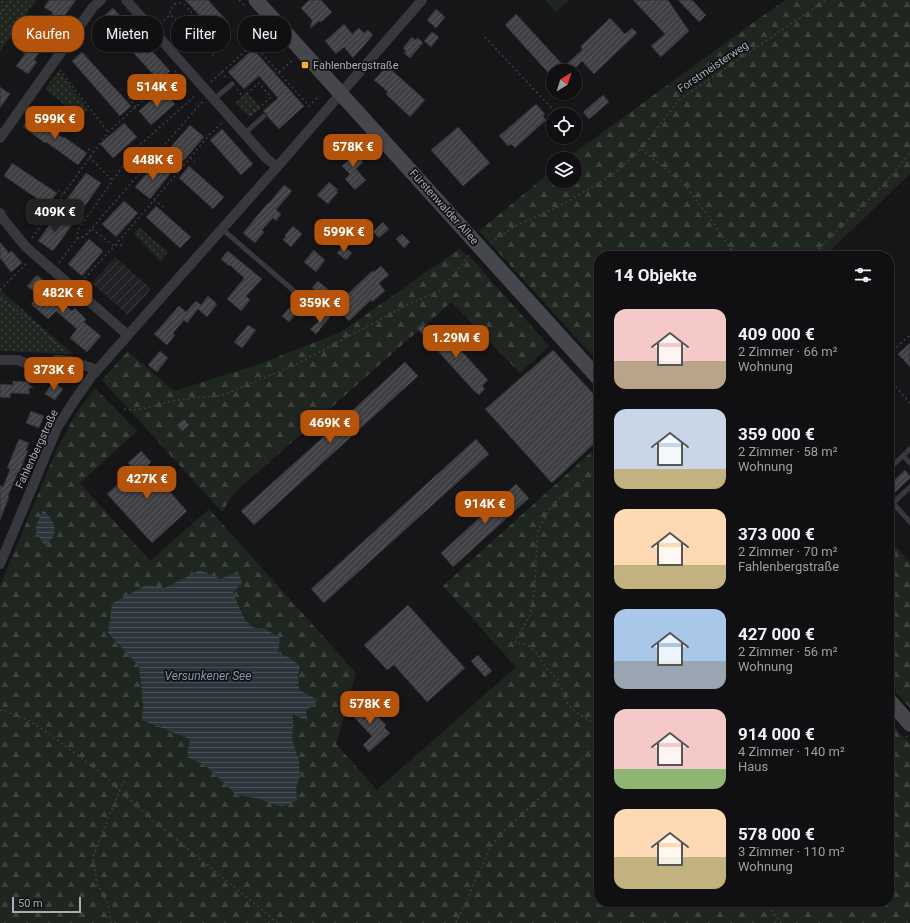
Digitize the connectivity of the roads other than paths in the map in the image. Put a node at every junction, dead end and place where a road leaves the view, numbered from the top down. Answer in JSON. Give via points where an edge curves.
{"nodes":[{"id":1,"x":101,"y":0,"type":"edge"},
{"id":2,"x":126,"y":0,"type":"edge"},
{"id":3,"x":256,"y":0,"type":"edge"},
{"id":4,"x":422,"y":0,"type":"edge"},
{"id":5,"x":232,"y":84,"type":"road end"},
{"id":6,"x":210,"y":93,"type":"junction"},
{"id":7,"x":341,"y":94,"type":"junction"},
{"id":8,"x":264,"y":116,"type":"dead end"},
{"id":9,"x":244,"y":133,"type":"junction"},
{"id":10,"x":0,"y":138,"type":"edge"},
{"id":11,"x":277,"y":167,"type":"junction"},
{"id":12,"x":0,"y":213,"type":"edge"},
{"id":13,"x":222,"y":228,"type":"junction"},
{"id":14,"x":308,"y":302,"type":"dead end"},
{"id":15,"x":128,"y":335,"type":"junction"},
{"id":16,"x":0,"y":360,"type":"edge"},
{"id":17,"x":96,"y":371,"type":"junction"},
{"id":18,"x":594,"y":373,"type":"edge"},
{"id":19,"x":910,"y":449,"type":"edge"},
{"id":20,"x":903,"y":456,"type":"junction"},
{"id":21,"x":894,"y":464,"type":"edge"},
{"id":22,"x":910,"y":464,"type":"edge"},
{"id":23,"x":910,"y":487,"type":"edge"},
{"id":24,"x":894,"y":502,"type":"edge"},
{"id":25,"x":894,"y":504,"type":"edge"},
{"id":26,"x":910,"y":522,"type":"edge"},
{"id":27,"x":0,"y":564,"type":"edge"},
{"id":28,"x":894,"y":706,"type":"edge"},
{"id":29,"x":910,"y":724,"type":"edge"}],
"edges":[{"from":1,"to":10,"type":"street","via":[[93,7]]},
{"from":2,"to":6,"type":"street"},
{"from":3,"to":7,"type":"main road","name":"Fürstenwalder Allee"},
{"from":4,"to":7,"type":"street","name":"Fahlenbergstraße"},
{"from":5,"to":6,"type":"lane"},
{"from":6,"to":9,"type":"street"},
{"from":7,"to":11,"type":"street","name":"Fahlenbergstraße"},
{"from":7,"to":18,"type":"main road","name":"Fürstenwalder Allee"},
{"from":8,"to":9,"type":"lane"},
{"from":9,"to":11,"type":"street"},
{"from":11,"to":13,"type":"street","name":"Fahlenbergstraße"},
{"from":12,"to":15,"type":"street","via":[[36,256]]},
{"from":13,"to":14,"type":"lane"},
{"from":13,"to":15,"type":"street","name":"Fahlenbergstraße"},
{"from":15,"to":17,"type":"street","name":"Fahlenbergstraße"},
{"from":16,"to":17,"type":"street","via":[[47,365],[58,360],[70,361]]},
{"from":17,"to":27,"type":"street","name":"Fahlenbergstraße","via":[[57,428]]},
{"from":19,"to":20,"type":"lane"},
{"from":20,"to":21,"type":"lane"},
{"from":20,"to":22,"type":"lane"},
{"from":23,"to":24,"type":"lane"},
{"from":25,"to":26,"type":"lane"},
{"from":28,"to":29,"type":"main road"}]}
